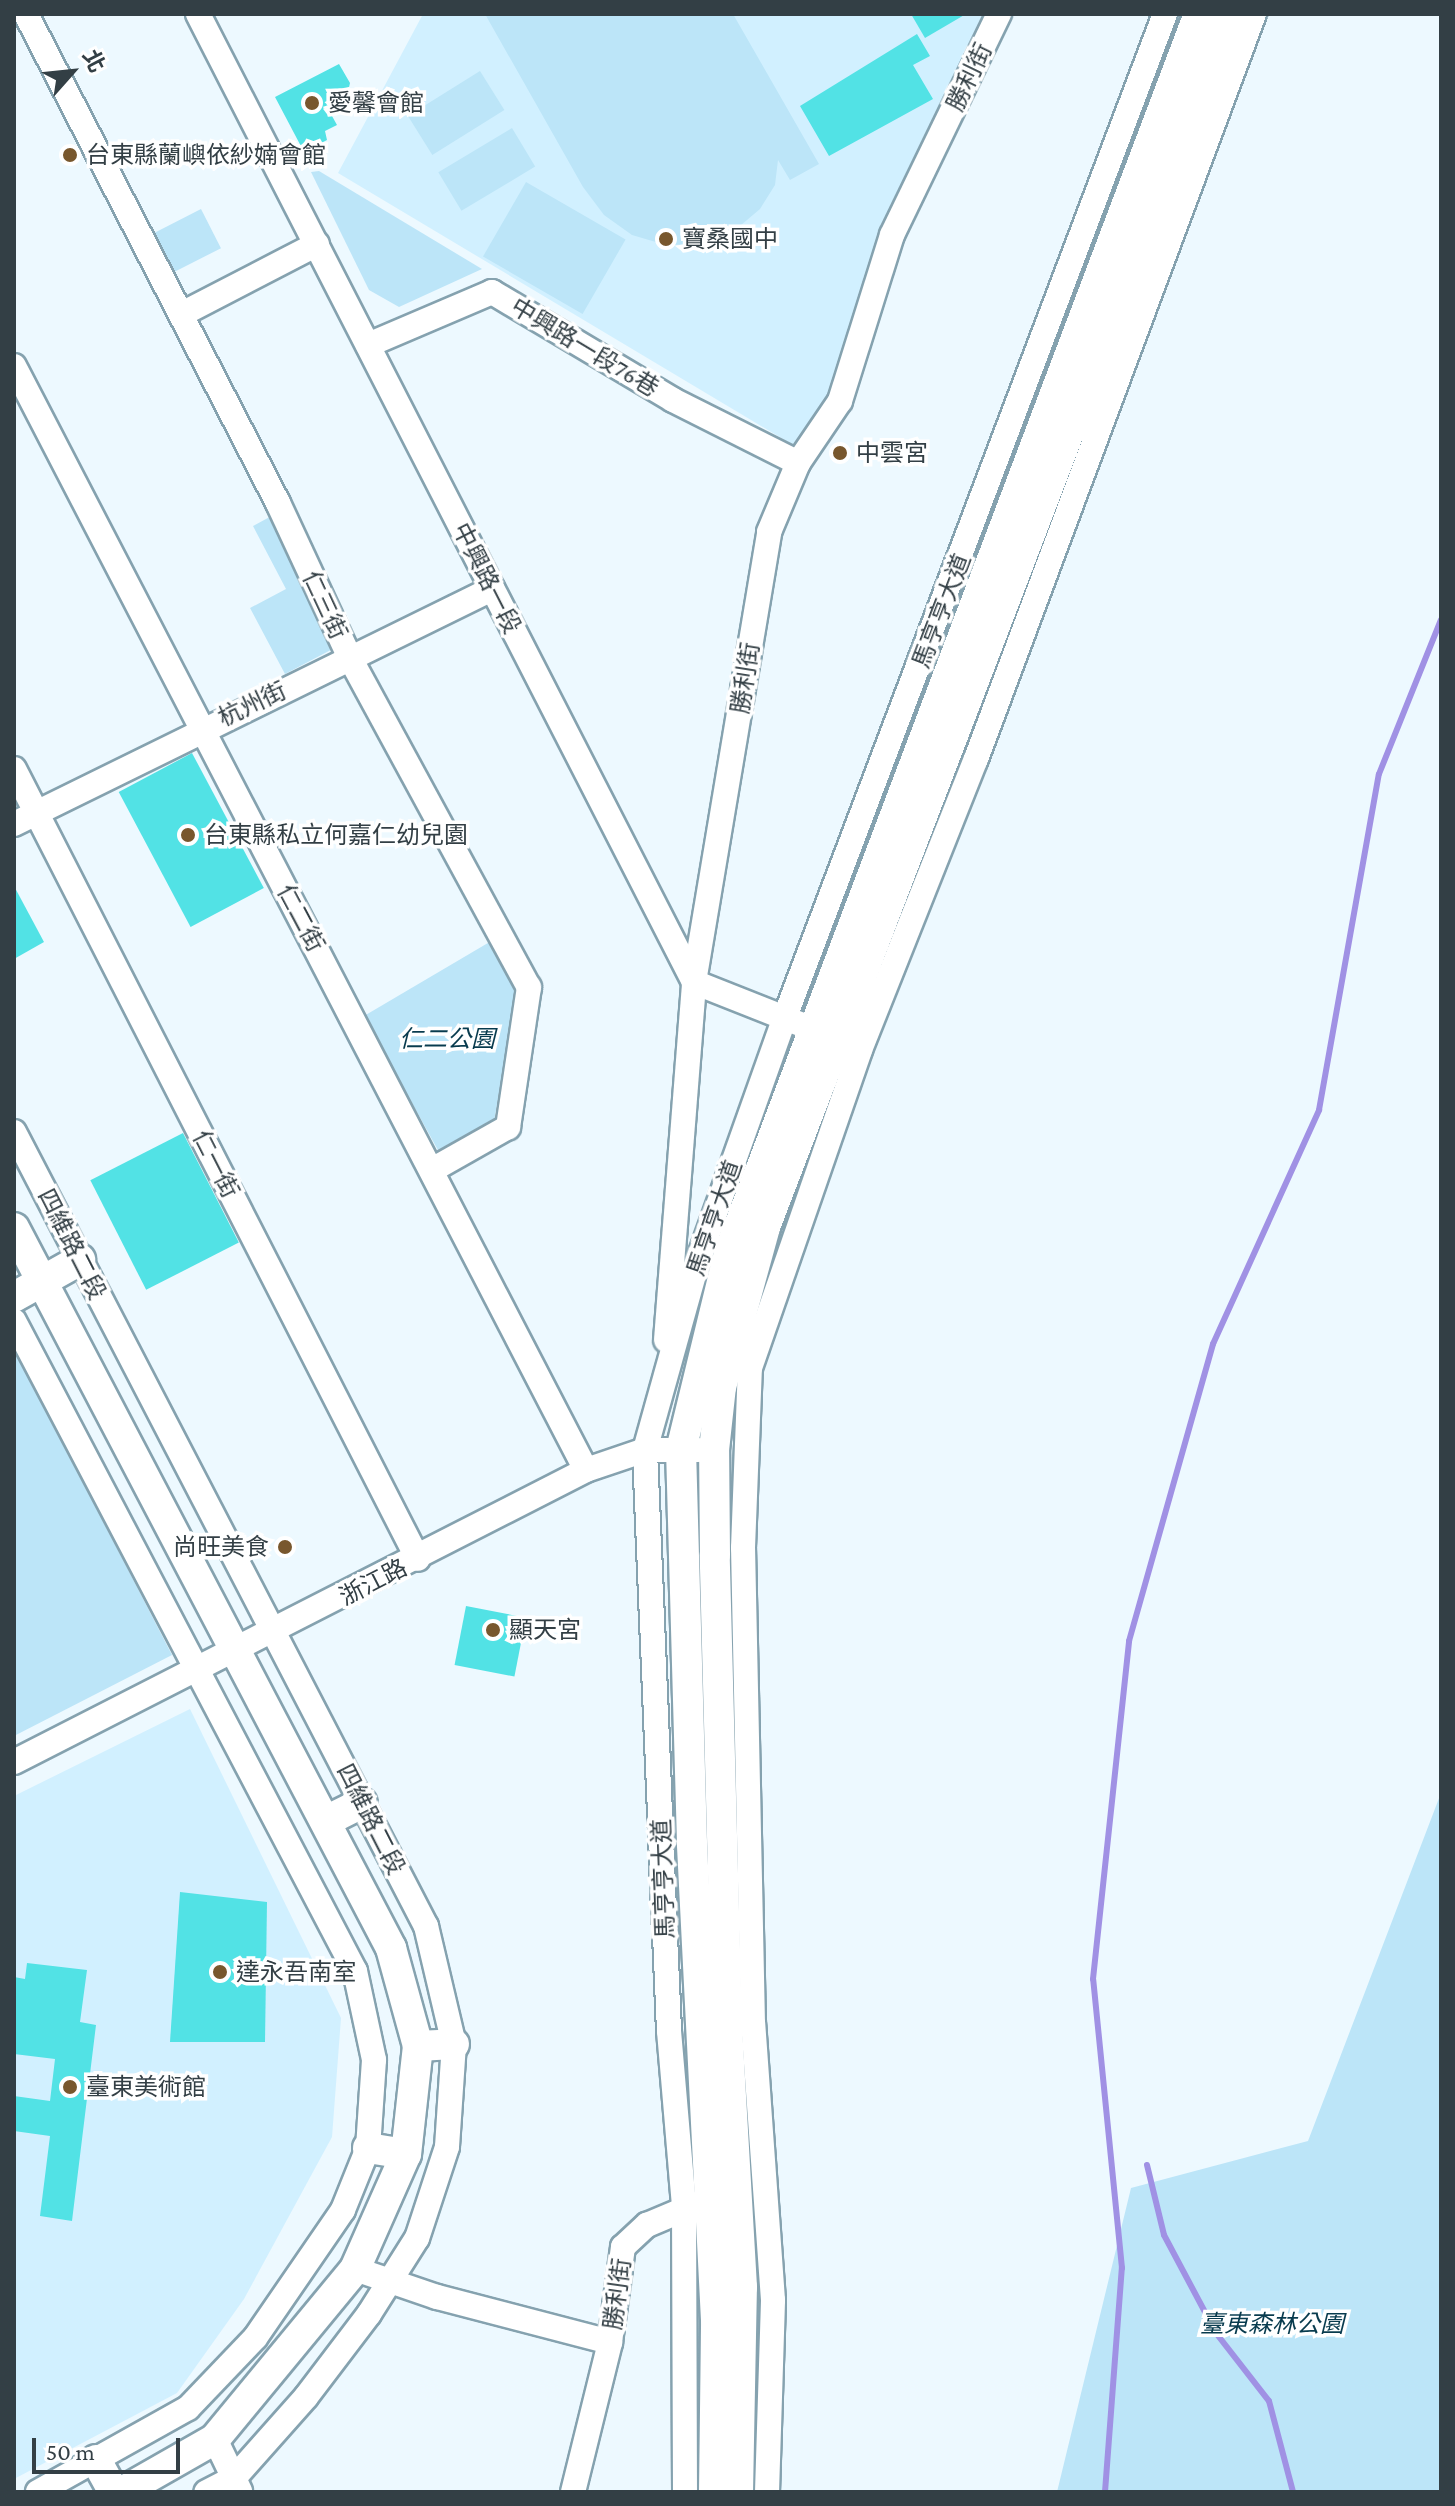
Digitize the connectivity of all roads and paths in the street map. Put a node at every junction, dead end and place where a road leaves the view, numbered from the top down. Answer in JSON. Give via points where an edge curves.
{"nodes":[{"id":1,"x":26,"y":14,"type":"edge"},
{"id":2,"x":198,"y":14,"type":"edge"},
{"id":3,"x":999,"y":14,"type":"edge"},
{"id":4,"x":1165,"y":14,"type":"edge"},
{"id":5,"x":1199,"y":14,"type":"edge"},
{"id":6,"x":1229,"y":14,"type":"edge"},
{"id":7,"x":1254,"y":14,"type":"edge"},
{"id":8,"x":317,"y":244,"type":"junction"},
{"id":9,"x":1106,"y":289,"type":"junction"},
{"id":10,"x":182,"y":314,"type":"junction"},
{"id":11,"x":368,"y":345,"type":"junction"},
{"id":12,"x":14,"y":366,"type":"edge"},
{"id":13,"x":798,"y":463,"type":"junction"},
{"id":14,"x":492,"y":589,"type":"junction"},
{"id":15,"x":350,"y":658,"type":"junction"},
{"id":16,"x":202,"y":727,"type":"junction"},
{"id":17,"x":14,"y":769,"type":"edge"},
{"id":18,"x":37,"y":813,"type":"junction"},
{"id":19,"x":14,"y":824,"type":"edge"},
{"id":20,"x":694,"y":982,"type":"junction"},
{"id":21,"x":785,"y":1017,"type":"junction"},
{"id":22,"x":838,"y":1041,"type":"junction"},
{"id":23,"x":14,"y":1132,"type":"edge"},
{"id":24,"x":432,"y":1170,"type":"junction"},
{"id":25,"x":14,"y":1228,"type":"edge"},
{"id":26,"x":80,"y":1260,"type":"junction"},
{"id":27,"x":42,"y":1281,"type":"junction"},
{"id":28,"x":14,"y":1297,"type":"edge"},
{"id":29,"x":14,"y":1321,"type":"edge"},
{"id":30,"x":664,"y":1390,"type":"junction"},
{"id":31,"x":645,"y":1450,"type":"junction"},
{"id":32,"x":681,"y":1450,"type":"junction"},
{"id":33,"x":728,"y":1454,"type":"junction"},
{"id":34,"x":586,"y":1470,"type":"junction"},
{"id":35,"x":418,"y":1559,"type":"junction"},
{"id":36,"x":274,"y":1632,"type":"junction"},
{"id":37,"x":238,"y":1648,"type":"junction"},
{"id":38,"x":195,"y":1670,"type":"junction"},
{"id":39,"x":688,"y":1704,"type":"junction"},
{"id":40,"x":656,"y":1706,"type":"junction"},
{"id":41,"x":14,"y":1762,"type":"edge"},
{"id":42,"x":362,"y":1803,"type":"junction"},
{"id":43,"x":326,"y":1821,"type":"junction"},
{"id":44,"x":727,"y":2026,"type":"junction"},
{"id":45,"x":669,"y":2031,"type":"junction"},
{"id":46,"x":454,"y":2044,"type":"junction"},
{"id":47,"x":418,"y":2046,"type":"junction"},
{"id":48,"x":368,"y":2148,"type":"junction"},
{"id":49,"x":406,"y":2154,"type":"junction"},
{"id":50,"x":724,"y":2202,"type":"junction"},
{"id":51,"x":355,"y":2269,"type":"junction"},
{"id":52,"x":389,"y":2283,"type":"junction"},
{"id":53,"x":610,"y":2342,"type":"junction"},
{"id":54,"x":215,"y":2439,"type":"junction"},
{"id":55,"x":96,"y":2460,"type":"junction"},
{"id":56,"x":237,"y":2485,"type":"edge"},
{"id":57,"x":38,"y":2492,"type":"edge"},
{"id":58,"x":114,"y":2492,"type":"edge"},
{"id":59,"x":122,"y":2492,"type":"edge"},
{"id":60,"x":206,"y":2492,"type":"edge"},
{"id":61,"x":573,"y":2492,"type":"edge"},
{"id":62,"x":685,"y":2492,"type":"edge"},
{"id":63,"x":714,"y":2492,"type":"edge"},
{"id":64,"x":738,"y":2492,"type":"edge"},
{"id":65,"x":767,"y":2492,"type":"edge"}],
"edges":[{"from":1,"to":10,"type":"street","name":"仁三街"},
{"from":2,"to":8,"type":"street","name":"中興路一段"},
{"from":3,"to":13,"type":"street","name":"勝利街","via":[[892,235],[840,401]]},
{"from":4,"to":9,"type":"street","name":"馬亨亨大道"},
{"from":5,"to":9,"type":"street","name":"馬亨亨大道"},
{"from":6,"to":9,"type":"street","name":"馬亨亨大道"},
{"from":7,"to":9,"type":"street","name":"馬亨亨大道"},
{"from":8,"to":10,"type":"street"},
{"from":8,"to":11,"type":"street","name":"中興路一段"},
{"from":9,"to":21,"type":"street","name":"馬亨亨大道"},
{"from":9,"to":22,"type":"street","name":"馬亨亨大道"},
{"from":9,"to":22,"type":"street","name":"馬亨亨大道","via":[[976,759]]},
{"from":10,"to":15,"type":"street","name":"仁三街"},
{"from":11,"to":13,"type":"street","name":"中興路一段76巷","via":[[492,292],[673,400]]},
{"from":11,"to":14,"type":"street","name":"中興路一段"},
{"from":12,"to":16,"type":"street","name":"仁二街"},
{"from":13,"to":20,"type":"street","name":"勝利街","via":[[769,532]]},
{"from":14,"to":15,"type":"street","name":"杭州街"},
{"from":14,"to":20,"type":"street","name":"中興路一段"},
{"from":15,"to":16,"type":"street","name":"杭州街"},
{"from":15,"to":24,"type":"street","name":"仁三街","via":[[529,987],[508,1127]]},
{"from":16,"to":18,"type":"street","name":"杭州街"},
{"from":16,"to":24,"type":"street","name":"仁二街"},
{"from":17,"to":18,"type":"street","name":"仁一街"},
{"from":18,"to":19,"type":"street","name":"杭州街"},
{"from":18,"to":35,"type":"street","name":"仁一街"},
{"from":20,"to":21,"type":"street"},
{"from":20,"to":30,"type":"street","name":"勝利街"},
{"from":21,"to":22,"type":"street"},
{"from":21,"to":30,"type":"street","name":"馬亨亨大道","via":[[696,1267]]},
{"from":22,"to":32,"type":"street","name":"馬亨亨大道","via":[[729,1253]]},
{"from":22,"to":33,"type":"street","name":"馬亨亨大道","via":[[765,1227],[721,1387]]},
{"from":23,"to":26,"type":"street","name":"四維路二段"},
{"from":24,"to":34,"type":"street","name":"仁二街"},
{"from":25,"to":27,"type":"street","name":"四維路二段"},
{"from":26,"to":27,"type":"street"},
{"from":26,"to":36,"type":"street","name":"四維路二段"},
{"from":27,"to":28,"type":"street"},
{"from":27,"to":37,"type":"street","name":"四維路二段"},
{"from":29,"to":38,"type":"street"},
{"from":30,"to":31,"type":"street","name":"馬亨亨大道"},
{"from":31,"to":32,"type":"street","name":"浙江路"},
{"from":31,"to":34,"type":"street","name":"浙江路"},
{"from":31,"to":40,"type":"street","name":"馬亨亨大道"},
{"from":32,"to":33,"type":"street","name":"浙江路"},
{"from":32,"to":39,"type":"street","name":"馬亨亨大道"},
{"from":33,"to":44,"type":"street","name":"馬亨亨大道","via":[[732,1698]]},
{"from":34,"to":35,"type":"street","name":"浙江路"},
{"from":35,"to":36,"type":"street","name":"浙江路"},
{"from":36,"to":37,"type":"street","name":"浙江路"},
{"from":36,"to":42,"type":"street","name":"四維路二段"},
{"from":37,"to":38,"type":"street","name":"浙江路"},
{"from":37,"to":43,"type":"street","name":"四維路二段"},
{"from":38,"to":41,"type":"street","name":"浙江路"},
{"from":38,"to":48,"type":"street","via":[[355,1971],[374,2060]]},
{"from":39,"to":40,"type":"street"},
{"from":39,"to":44,"type":"street","name":"馬亨亨大道"},
{"from":40,"to":45,"type":"street","name":"馬亨亨大道"},
{"from":42,"to":43,"type":"street"},
{"from":42,"to":46,"type":"street","name":"四維路二段","via":[[426,1926]]},
{"from":43,"to":47,"type":"street","name":"四維路二段","via":[[391,1948]]},
{"from":44,"to":45,"type":"street"},
{"from":44,"to":50,"type":"street","name":"馬亨亨大道"},
{"from":45,"to":50,"type":"street","name":"馬亨亨大道"},
{"from":46,"to":47,"type":"street"},
{"from":46,"to":52,"type":"street","name":"四維路二段","via":[[447,2147],[417,2238]]},
{"from":47,"to":49,"type":"street","name":"四維路二段"},
{"from":48,"to":49,"type":"street"},
{"from":48,"to":55,"type":"street","via":[[343,2210],[255,2338],[188,2408]]},
{"from":49,"to":51,"type":"street","name":"四維路二段"},
{"from":50,"to":53,"type":"street","name":"勝利街","via":[[647,2225],[623,2247]]},
{"from":50,"to":62,"type":"street","name":"馬亨亨大道"},
{"from":50,"to":63,"type":"street","name":"馬亨亨大道"},
{"from":50,"to":64,"type":"street","name":"馬亨亨大道","via":[[742,2287]]},
{"from":50,"to":65,"type":"street","name":"馬亨亨大道","via":[[773,2300]]},
{"from":51,"to":52,"type":"street"},
{"from":51,"to":54,"type":"street","name":"四維路二段"},
{"from":52,"to":53,"type":"street"},
{"from":52,"to":56,"type":"street","name":"四維路二段"},
{"from":53,"to":61,"type":"street","name":"勝利街"},
{"from":54,"to":56,"type":"street"},
{"from":54,"to":59,"type":"street","name":"四維路二段"},
{"from":55,"to":57,"type":"street"},
{"from":55,"to":58,"type":"street"},
{"from":56,"to":60,"type":"street","name":"四維路二段"}]}
